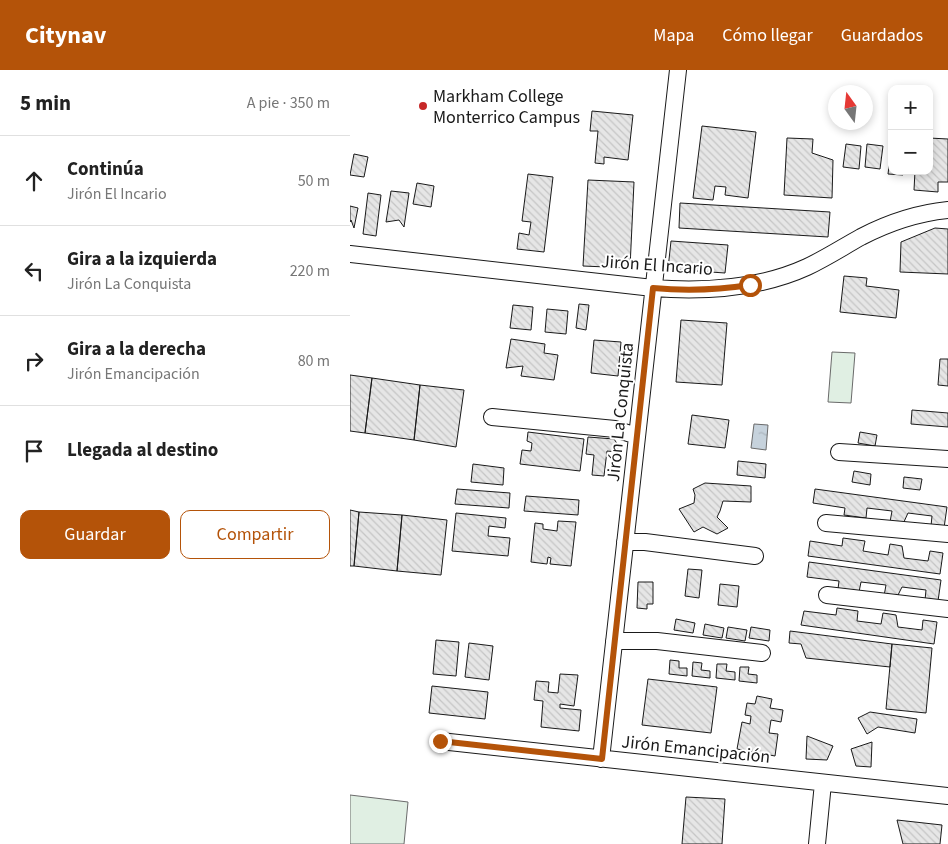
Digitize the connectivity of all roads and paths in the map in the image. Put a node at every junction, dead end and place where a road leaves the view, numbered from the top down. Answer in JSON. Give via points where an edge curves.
{"nodes":[{"id":1,"x":678,"y":70,"type":"edge"},
{"id":2,"x":948,"y":210,"type":"edge"},
{"id":3,"x":350,"y":254,"type":"edge"},
{"id":4,"x":653,"y":288,"type":"junction"},
{"id":5,"x":492,"y":417,"type":"dead end"},
{"id":6,"x":637,"y":436,"type":"junction"},
{"id":7,"x":839,"y":452,"type":"dead end"},
{"id":8,"x":948,"y":459,"type":"edge"},
{"id":9,"x":826,"y":523,"type":"dead end"},
{"id":10,"x":948,"y":534,"type":"edge"},
{"id":11,"x":625,"y":542,"type":"junction"},
{"id":12,"x":755,"y":556,"type":"dead end"},
{"id":13,"x":827,"y":595,"type":"dead end"},
{"id":14,"x":948,"y":609,"type":"edge"},
{"id":15,"x":614,"y":641,"type":"junction"},
{"id":16,"x":762,"y":653,"type":"dead end"},
{"id":17,"x":440,"y":741,"type":"dead end"},
{"id":18,"x":602,"y":759,"type":"junction"},
{"id":19,"x":823,"y":783,"type":"junction"},
{"id":20,"x":948,"y":796,"type":"edge"},
{"id":21,"x":816,"y":844,"type":"edge"}],
"edges":[{"from":1,"to":4,"type":"street","name":"Jirón La Conquista"},
{"from":2,"to":4,"type":"street","name":"Jirón El Incario","via":[[915,216],[880,228],[806,267],[769,281],[708,290]]},
{"from":3,"to":4,"type":"street","name":"Jirón El Incario"},
{"from":4,"to":6,"type":"street","name":"Jirón La Conquista"},
{"from":5,"to":6,"type":"street","via":[[615,429]]},
{"from":6,"to":11,"type":"street","name":"Jirón La Conquista"},
{"from":7,"to":8,"type":"street"},
{"from":9,"to":10,"type":"street"},
{"from":11,"to":12,"type":"street"},
{"from":11,"to":15,"type":"street","name":"Jirón La Conquista"},
{"from":13,"to":14,"type":"street"},
{"from":15,"to":16,"type":"street"},
{"from":15,"to":18,"type":"street","name":"Jirón La Conquista"},
{"from":17,"to":18,"type":"street","name":"Jirón Emancipación"},
{"from":18,"to":19,"type":"street","name":"Jirón Emancipación"},
{"from":19,"to":20,"type":"street","name":"Jirón Emancipación"},
{"from":19,"to":21,"type":"street"}]}
